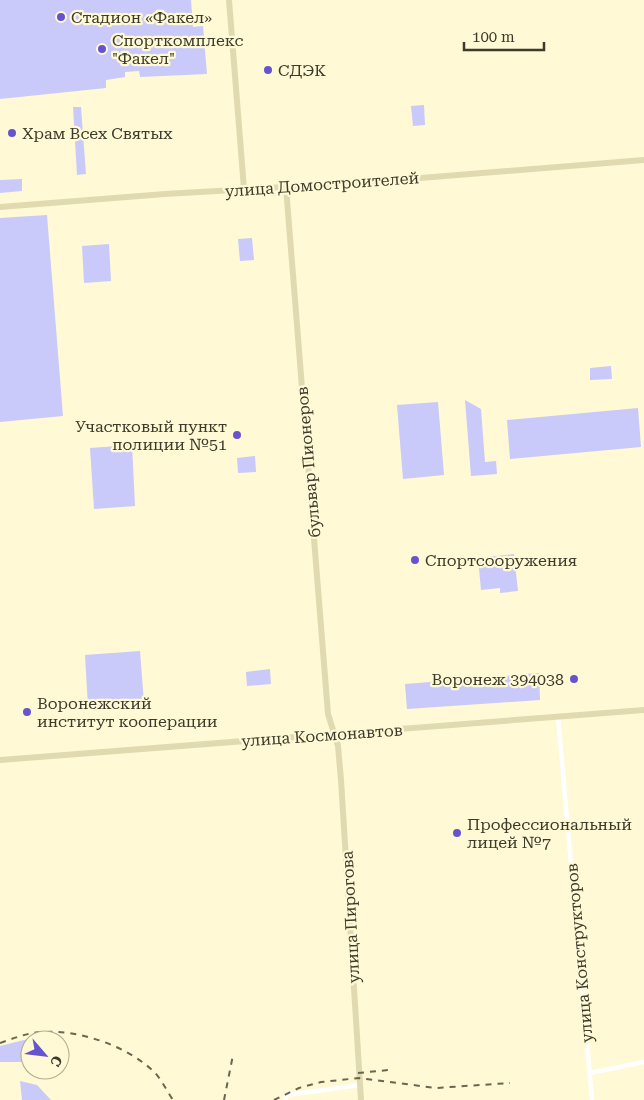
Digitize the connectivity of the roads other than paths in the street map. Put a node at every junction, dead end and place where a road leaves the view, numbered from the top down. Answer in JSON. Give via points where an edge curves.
{"nodes":[{"id":1,"x":229,"y":0,"type":"edge"},
{"id":2,"x":644,"y":160,"type":"edge"},
{"id":3,"x":286,"y":187,"type":"junction"},
{"id":4,"x":244,"y":188,"type":"junction"},
{"id":5,"x":0,"y":207,"type":"edge"},
{"id":6,"x":644,"y":710,"type":"edge"},
{"id":7,"x":558,"y":717,"type":"junction"},
{"id":8,"x":335,"y":736,"type":"junction"},
{"id":9,"x":0,"y":760,"type":"edge"},
{"id":10,"x":644,"y":1062,"type":"edge"},
{"id":11,"x":590,"y":1073,"type":"junction"},
{"id":12,"x":360,"y":1086,"type":"junction"},
{"id":13,"x":285,"y":1100,"type":"edge"},
{"id":14,"x":361,"y":1100,"type":"edge"},
{"id":15,"x":592,"y":1100,"type":"edge"}],
"edges":[{"from":1,"to":4,"type":"street"},
{"from":2,"to":3,"type":"street","name":"улица Домостроителей"},
{"from":3,"to":4,"type":"street","name":"улица Домостроителей"},
{"from":3,"to":8,"type":"street","name":"бульвар Пионеров","via":[[328,714]]},
{"from":4,"to":5,"type":"street","name":"улица Домостроителей"},
{"from":6,"to":7,"type":"street","name":"улица Космонавтов"},
{"from":7,"to":8,"type":"street","name":"улица Космонавтов"},
{"from":7,"to":11,"type":"street","name":"улица Конструкторов"},
{"from":8,"to":9,"type":"street","name":"улица Космонавтов"},
{"from":8,"to":12,"type":"street","name":"улица Пирогова","via":[[351,911]]},
{"from":10,"to":11,"type":"street"},
{"from":11,"to":15,"type":"street","name":"улица Конструкторов"},
{"from":12,"to":13,"type":"street","via":[[286,1095]]},
{"from":12,"to":14,"type":"street","name":"улица Пирогова"}]}
